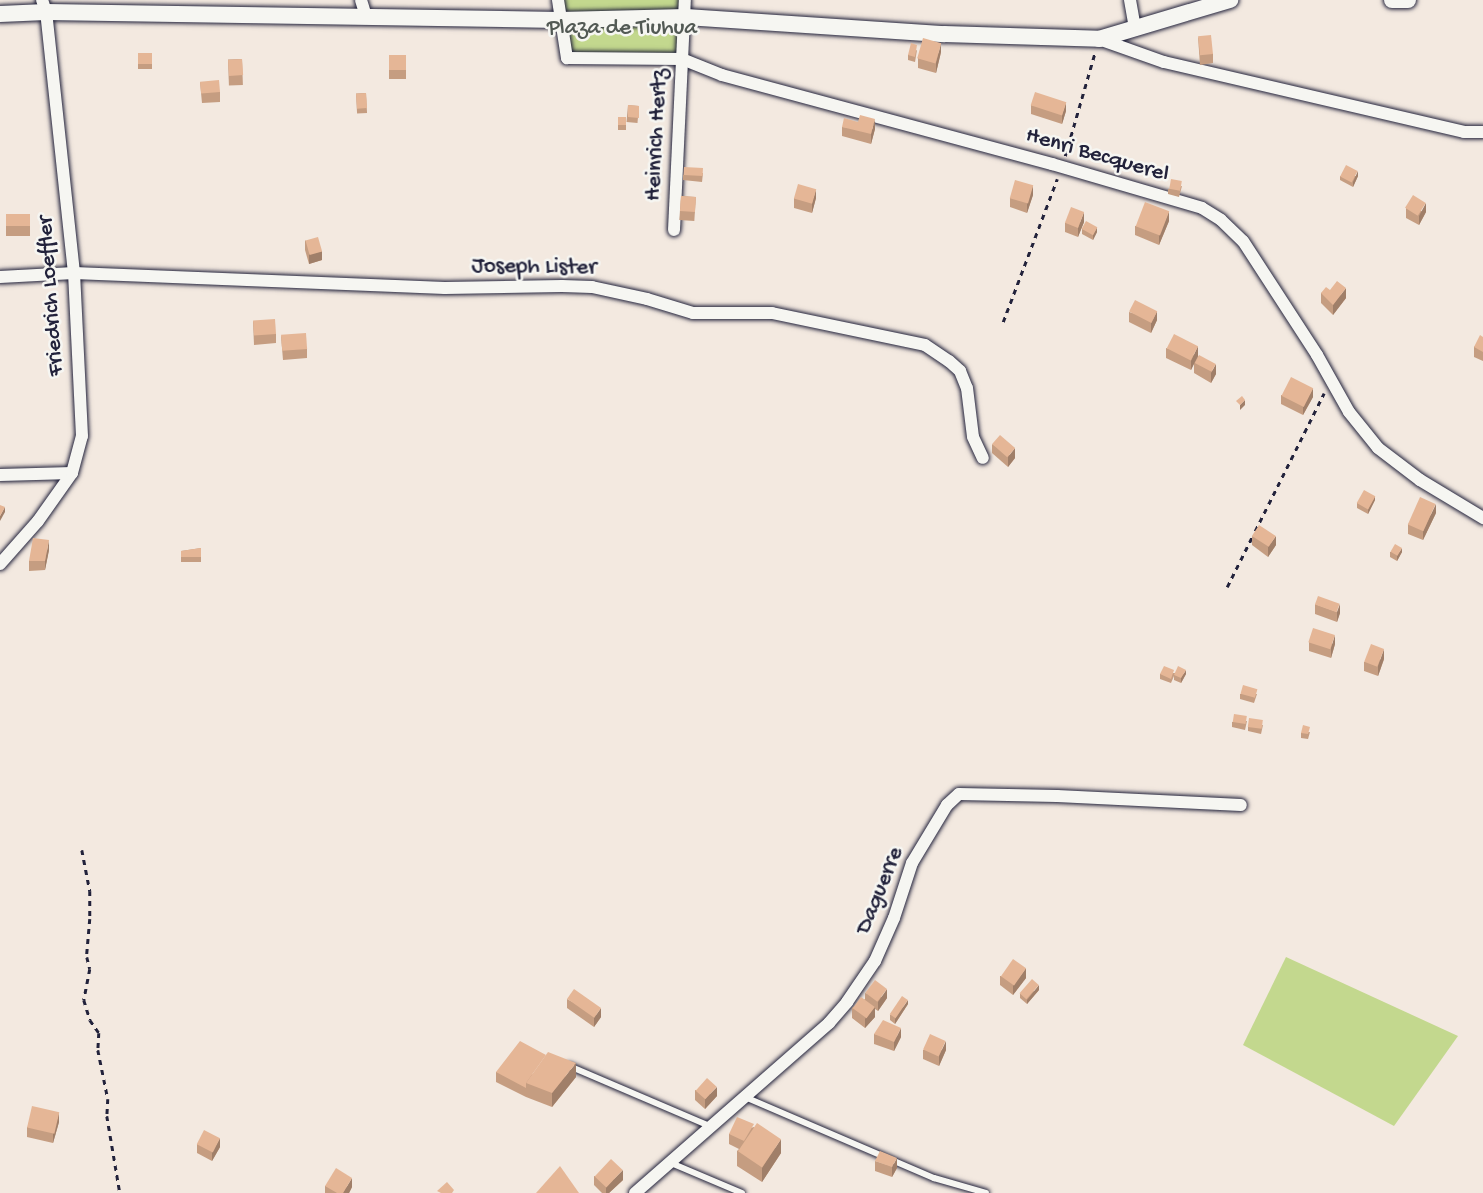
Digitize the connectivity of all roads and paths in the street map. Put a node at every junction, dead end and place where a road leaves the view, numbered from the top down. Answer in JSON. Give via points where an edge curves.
{"nodes":[{"id":1,"x":361,"y":0,"type":"edge"},
{"id":2,"x":558,"y":0,"type":"edge"},
{"id":3,"x":685,"y":0,"type":"edge"},
{"id":4,"x":1130,"y":0,"type":"edge"},
{"id":5,"x":1230,"y":0,"type":"edge"},
{"id":6,"x":1392,"y":0,"type":"edge"},
{"id":7,"x":1408,"y":0,"type":"edge"},
{"id":8,"x":44,"y":6,"type":"edge"},
{"id":9,"x":0,"y":14,"type":"edge"},
{"id":10,"x":366,"y":16,"type":"junction"},
{"id":11,"x":686,"y":18,"type":"junction"},
{"id":12,"x":560,"y":20,"type":"junction"},
{"id":13,"x":1135,"y":29,"type":"junction"},
{"id":14,"x":1099,"y":38,"type":"junction"},
{"id":15,"x":682,"y":59,"type":"junction"},
{"id":16,"x":1483,"y":132,"type":"edge"},
{"id":17,"x":1061,"y":167,"type":"junction"},
{"id":18,"x":674,"y":230,"type":"dead end"},
{"id":19,"x":74,"y":273,"type":"junction"},
{"id":20,"x":0,"y":277,"type":"edge"},
{"id":21,"x":1003,"y":322,"type":"dead end"},
{"id":22,"x":1331,"y":381,"type":"junction"},
{"id":23,"x":983,"y":458,"type":"dead end"},
{"id":24,"x":72,"y":472,"type":"junction"},
{"id":25,"x":0,"y":475,"type":"edge"},
{"id":26,"x":1483,"y":518,"type":"edge"},
{"id":27,"x":0,"y":564,"type":"edge"},
{"id":28,"x":1227,"y":587,"type":"dead end"},
{"id":29,"x":1241,"y":805,"type":"dead end"},
{"id":30,"x":82,"y":850,"type":"dead end"},
{"id":31,"x":557,"y":1062,"type":"edge"},
{"id":32,"x":745,"y":1097,"type":"junction"},
{"id":33,"x":712,"y":1126,"type":"junction"},
{"id":34,"x":671,"y":1163,"type":"junction"},
{"id":35,"x":120,"y":1193,"type":"edge"},
{"id":36,"x":635,"y":1193,"type":"edge"},
{"id":37,"x":742,"y":1193,"type":"edge"},
{"id":38,"x":986,"y":1193,"type":"edge"}],
"edges":[{"from":1,"to":10,"type":"street"},
{"from":2,"to":12,"type":"street"},
{"from":3,"to":11,"type":"street","name":"Heinrich Hertz"},
{"from":4,"to":13,"type":"street"},
{"from":5,"to":13,"type":"street"},
{"from":6,"to":7,"type":"street"},
{"from":8,"to":9,"type":"street"},
{"from":8,"to":10,"type":"street"},
{"from":8,"to":19,"type":"street","name":"Friedrich Loeffler"},
{"from":10,"to":12,"type":"street"},
{"from":11,"to":12,"type":"street"},
{"from":11,"to":14,"type":"street","via":[[944,34]]},
{"from":11,"to":15,"type":"street","name":"Heinrich Hertz"},
{"from":12,"to":15,"type":"street","name":"Henri Becquerel","via":[[567,58]]},
{"from":13,"to":14,"type":"street"},
{"from":14,"to":16,"type":"street","via":[[1164,62],[1464,132]]},
{"from":14,"to":17,"type":"path"},
{"from":15,"to":17,"type":"street","name":"Henri Becquerel","via":[[722,75]]},
{"from":15,"to":18,"type":"street","name":"Heinrich Hertz"},
{"from":17,"to":21,"type":"path"},
{"from":17,"to":22,"type":"street","name":"Henri Becquerel","via":[[1202,208],[1221,220],[1243,242]]},
{"from":19,"to":20,"type":"street","name":"Joseph Lister"},
{"from":19,"to":23,"type":"street","name":"Joseph Lister","via":[[444,288],[592,287],[693,313],[772,313],[925,345],[960,371],[967,388],[973,437]]},
{"from":19,"to":24,"type":"street","name":"Friedrich Loeffler","via":[[82,436]]},
{"from":22,"to":26,"type":"street","name":"Henri Becquerel","via":[[1378,448]]},
{"from":22,"to":28,"type":"path"},
{"from":24,"to":25,"type":"street"},
{"from":24,"to":27,"type":"street","name":"Friedrich Loeffler"},
{"from":29,"to":32,"type":"street","name":"Daguerre","via":[[959,794],[947,805],[912,863],[875,961],[847,1002]]},
{"from":30,"to":35,"type":"path","via":[[90,891],[90,969],[84,1000],[99,1033]]},
{"from":31,"to":33,"type":"lane"},
{"from":32,"to":33,"type":"street","name":"Daguerre"},
{"from":32,"to":38,"type":"lane","via":[[934,1178]]},
{"from":33,"to":34,"type":"street","name":"Daguerre"},
{"from":34,"to":36,"type":"street","name":"Daguerre"},
{"from":34,"to":37,"type":"lane"}]}
